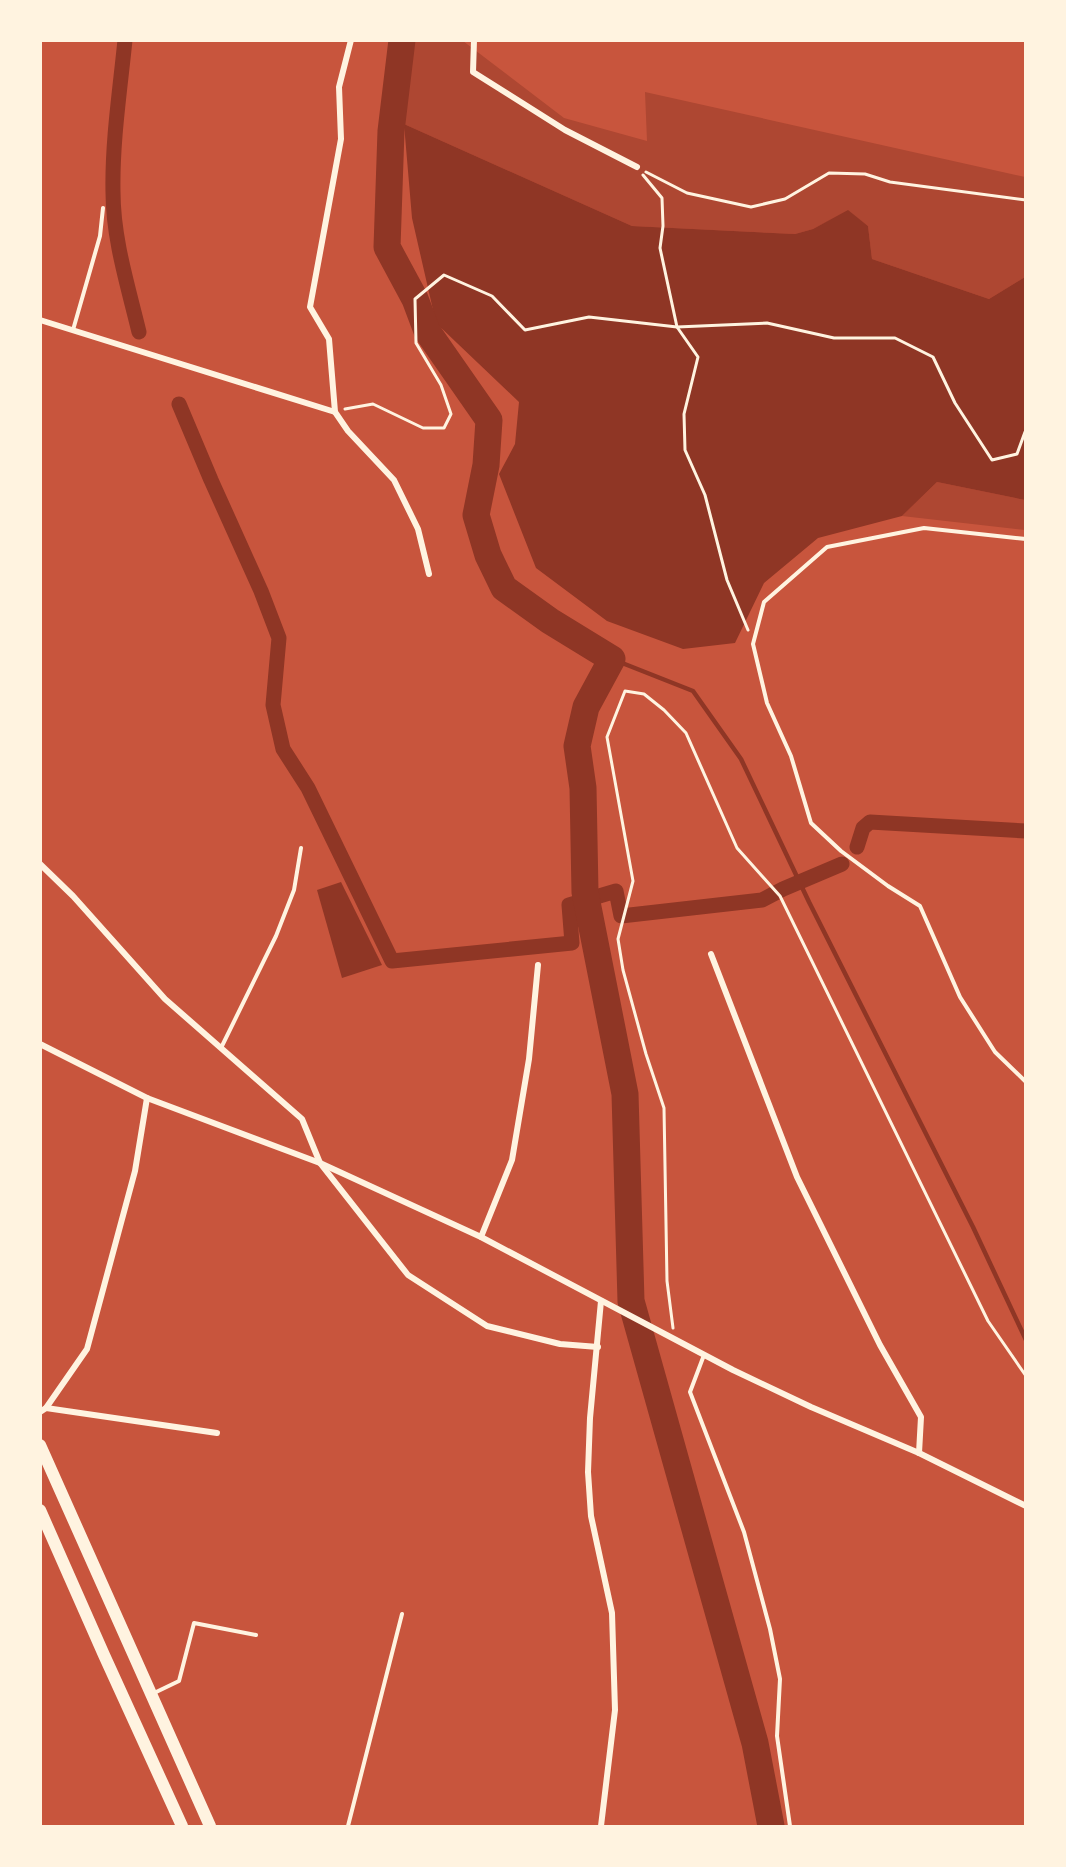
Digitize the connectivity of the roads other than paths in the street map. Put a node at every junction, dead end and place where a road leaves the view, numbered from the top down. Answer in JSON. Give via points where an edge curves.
{"nodes":[{"id":1,"x":351,"y":40,"type":"edge"},
{"id":2,"x":474,"y":40,"type":"edge"},
{"id":3,"x":637,"y":167,"type":"road end"},
{"id":4,"x":103,"y":208,"type":"dead end"},
{"id":5,"x":40,"y":320,"type":"edge"},
{"id":6,"x":72,"y":330,"type":"junction"},
{"id":7,"x":335,"y":411,"type":"junction"},
{"id":8,"x":1026,"y":539,"type":"edge"},
{"id":9,"x":429,"y":574,"type":"dead end"},
{"id":10,"x":302,"y":848,"type":"dead end"},
{"id":11,"x":40,"y":864,"type":"edge"},
{"id":12,"x":711,"y":954,"type":"dead end"},
{"id":13,"x":538,"y":965,"type":"dead end"},
{"id":14,"x":40,"y":1044,"type":"edge"},
{"id":15,"x":221,"y":1048,"type":"junction"},
{"id":16,"x":1026,"y":1082,"type":"edge"},
{"id":17,"x":147,"y":1098,"type":"junction"},
{"id":18,"x":320,"y":1163,"type":"junction"},
{"id":19,"x":481,"y":1237,"type":"junction"},
{"id":20,"x":601,"y":1301,"type":"junction"},
{"id":21,"x":597,"y":1347,"type":"junction"},
{"id":22,"x":704,"y":1355,"type":"junction"},
{"id":23,"x":44,"y":1410,"type":"edge"},
{"id":24,"x":217,"y":1433,"type":"dead end"},
{"id":25,"x":40,"y":1445,"type":"edge"},
{"id":26,"x":919,"y":1453,"type":"junction"},
{"id":27,"x":1026,"y":1506,"type":"edge"},
{"id":28,"x":40,"y":1510,"type":"edge"},
{"id":29,"x":402,"y":1614,"type":"dead end"},
{"id":30,"x":256,"y":1635,"type":"dead end"},
{"id":31,"x":152,"y":1694,"type":"junction"},
{"id":32,"x":182,"y":1827,"type":"edge"},
{"id":33,"x":210,"y":1827,"type":"edge"},
{"id":34,"x":348,"y":1827,"type":"edge"},
{"id":35,"x":601,"y":1827,"type":"edge"},
{"id":36,"x":790,"y":1827,"type":"edge"}],
"edges":[{"from":1,"to":7,"type":"street","via":[[339,87],[341,139],[310,307],[329,339]]},
{"from":2,"to":3,"type":"street","via":[[473,72],[565,130]]},
{"from":4,"to":6,"type":"lane","via":[[100,236]]},
{"from":5,"to":6,"type":"street"},
{"from":6,"to":7,"type":"street"},
{"from":7,"to":9,"type":"street","via":[[348,431],[394,480],[418,529]]},
{"from":8,"to":16,"type":"lane","via":[[924,528],[827,548],[764,602],[753,644],[767,703],[791,756],[811,823],[841,851],[920,906],[960,997],[995,1052]]},
{"from":10,"to":15,"type":"lane","via":[[294,890],[276,936]]},
{"from":11,"to":15,"type":"street","via":[[165,999]]},
{"from":12,"to":26,"type":"street","via":[[797,1178],[921,1418]]},
{"from":13,"to":19,"type":"street","via":[[529,1059],[512,1160]]},
{"from":14,"to":17,"type":"street"},
{"from":15,"to":18,"type":"street","via":[[302,1119]]},
{"from":17,"to":18,"type":"street"},
{"from":17,"to":23,"type":"street","via":[[135,1171],[87,1349]]},
{"from":18,"to":19,"type":"street"},
{"from":18,"to":21,"type":"street","via":[[408,1275],[487,1326],[560,1344]]},
{"from":19,"to":20,"type":"street"},
{"from":20,"to":21,"type":"street"},
{"from":20,"to":22,"type":"street"},
{"from":21,"to":35,"type":"street","via":[[588,1472],[591,1516],[612,1613],[615,1710]]},
{"from":22,"to":26,"type":"street"},
{"from":22,"to":36,"type":"lane","via":[[690,1392],[744,1532],[770,1629],[780,1679],[777,1736]]},
{"from":23,"to":24,"type":"street"},
{"from":25,"to":31,"type":"highway"},
{"from":26,"to":27,"type":"street"},
{"from":28,"to":32,"type":"highway"},
{"from":29,"to":34,"type":"lane"},
{"from":30,"to":31,"type":"lane","via":[[194,1623],[179,1681]]},
{"from":31,"to":33,"type":"highway"}]}
